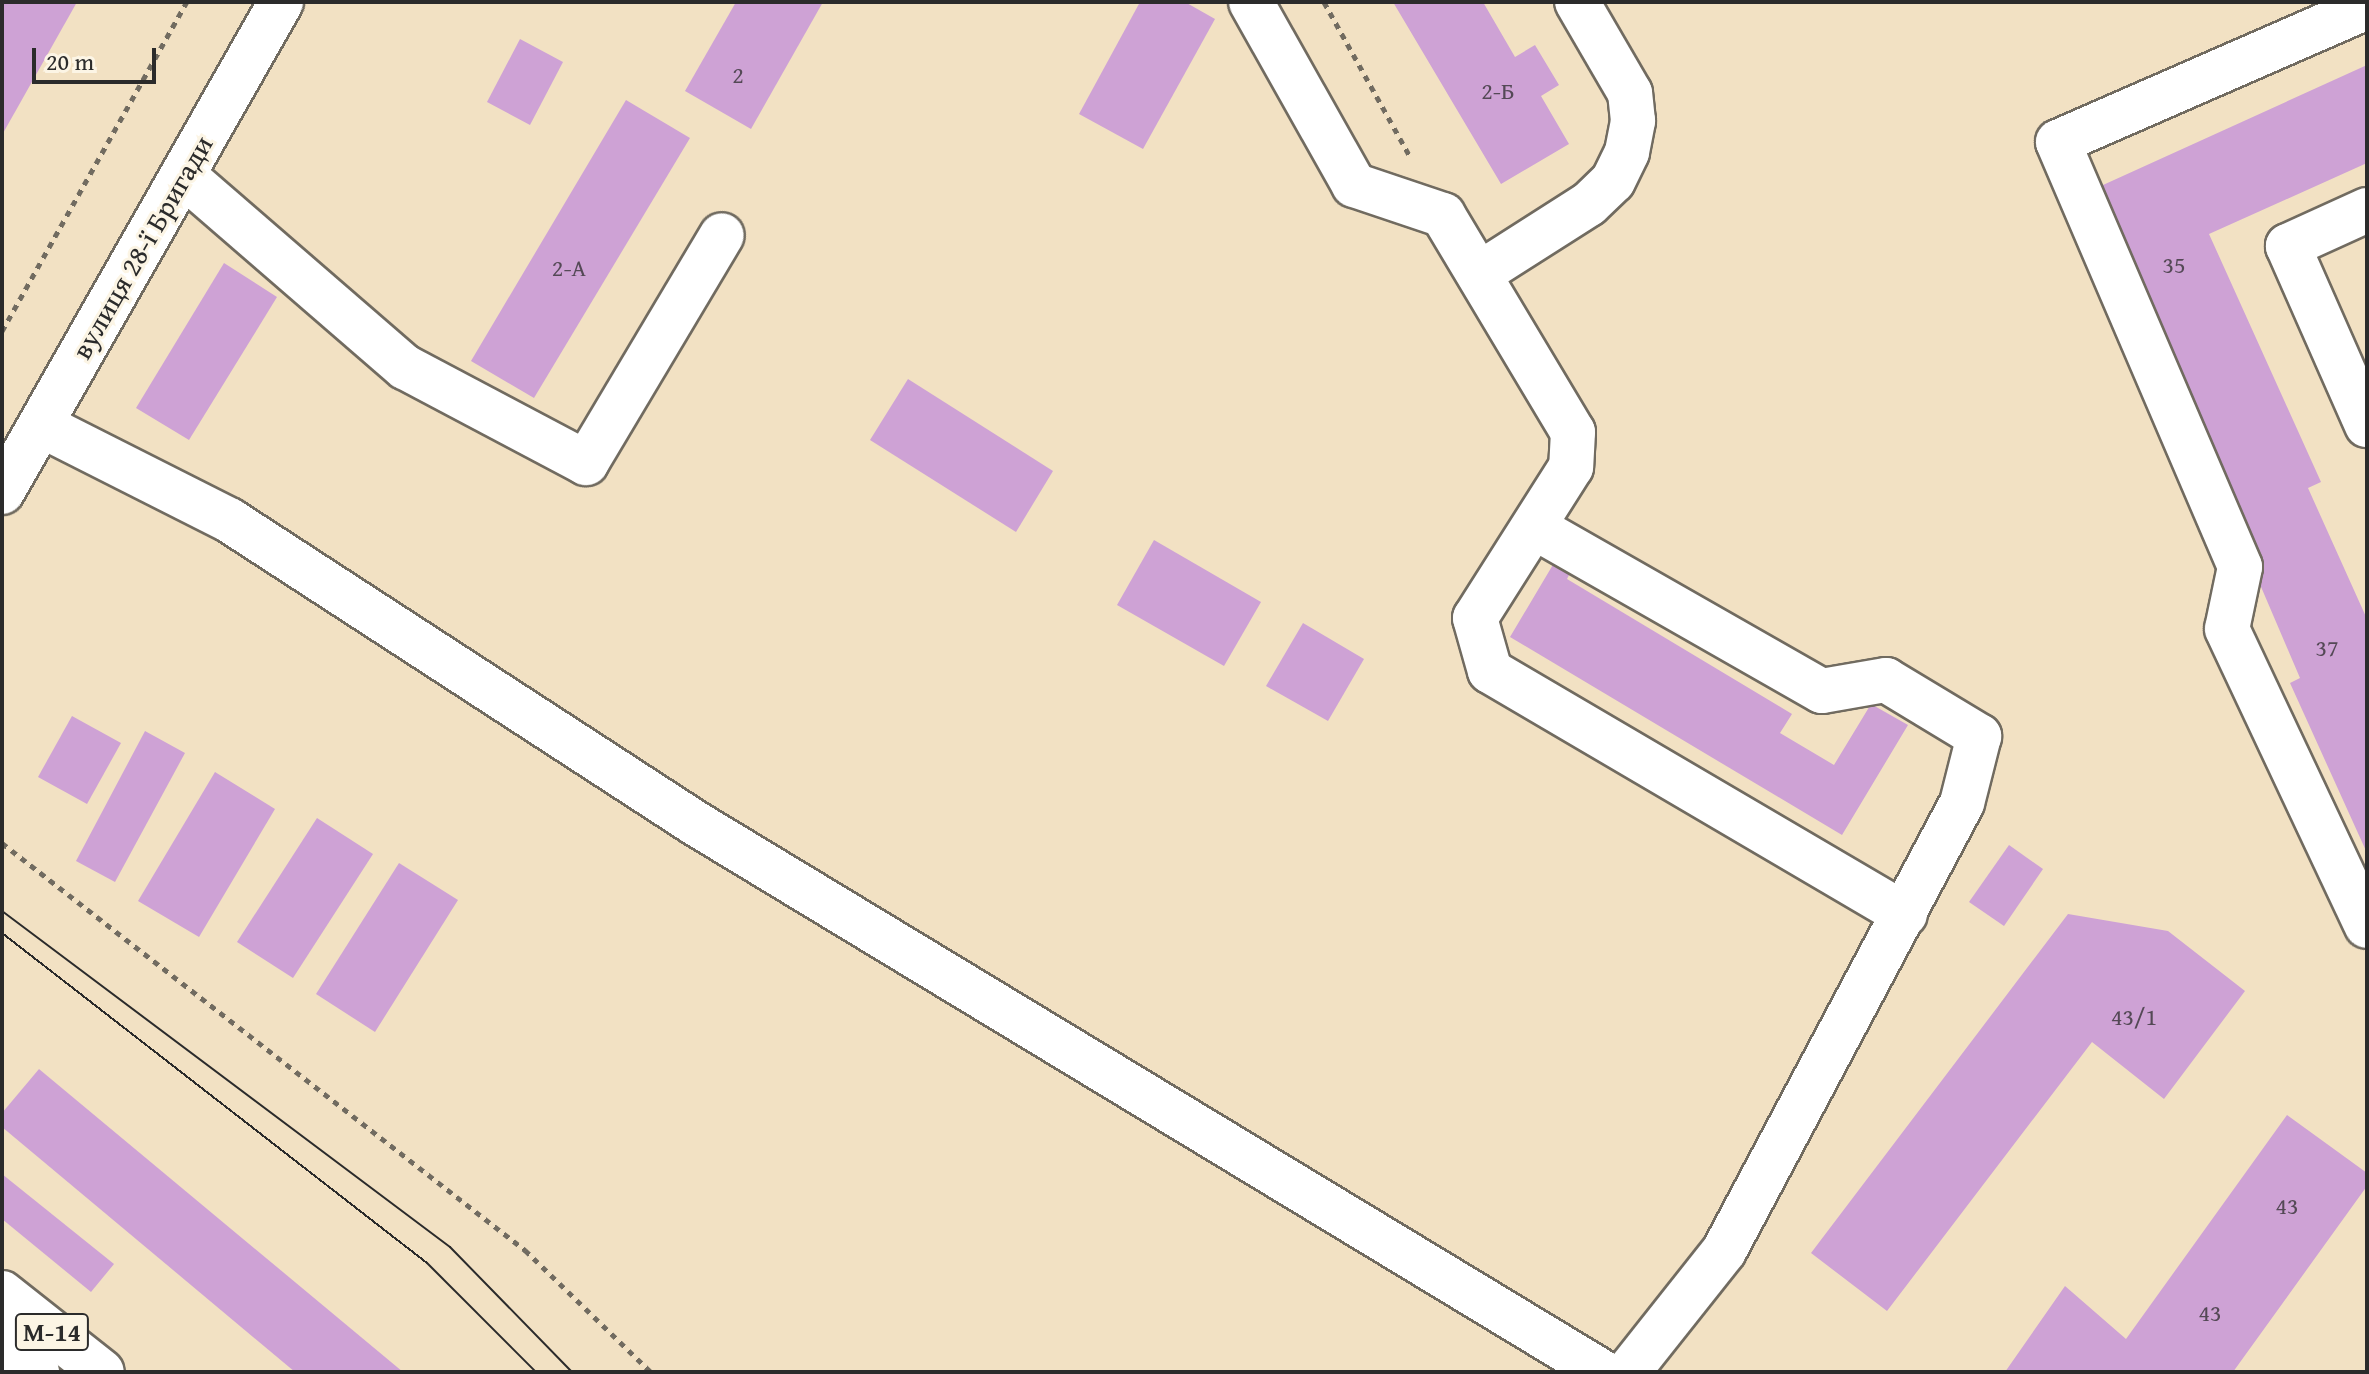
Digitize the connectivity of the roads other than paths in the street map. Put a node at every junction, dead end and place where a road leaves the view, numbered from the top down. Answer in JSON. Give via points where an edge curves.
{"nodes":[{"id":1,"x":281,"y":2,"type":"edge"},
{"id":2,"x":1251,"y":2,"type":"edge"},
{"id":3,"x":1577,"y":2,"type":"edge"},
{"id":4,"x":2367,"y":7,"type":"edge"},
{"id":5,"x":183,"y":175,"type":"junction"},
{"id":6,"x":2367,"y":210,"type":"edge"},
{"id":7,"x":722,"y":235,"type":"dead end"},
{"id":8,"x":1479,"y":274,"type":"junction"},
{"id":9,"x":41,"y":425,"type":"junction"},
{"id":10,"x":2367,"y":425,"type":"edge"},
{"id":11,"x":2,"y":492,"type":"edge"},
{"id":12,"x":1534,"y":527,"type":"junction"},
{"id":13,"x":1905,"y":914,"type":"junction"},
{"id":14,"x":2367,"y":926,"type":"edge"},
{"id":15,"x":2,"y":1293,"type":"edge"},
{"id":16,"x":2,"y":1344,"type":"edge"},
{"id":17,"x":37,"y":1372,"type":"edge"},
{"id":18,"x":102,"y":1372,"type":"edge"},
{"id":19,"x":1602,"y":1372,"type":"edge"},
{"id":20,"x":1628,"y":1372,"type":"edge"}],
"edges":[{"from":1,"to":5,"type":"main road","name":"вулиця 28-ї Бригади"},
{"from":2,"to":8,"type":"main road","via":[[1354,185],[1443,215]]},
{"from":3,"to":8,"type":"main road","via":[[1630,93],[1633,121],[1627,152],[1613,181],[1589,204]]},
{"from":4,"to":14,"type":"main road","via":[[2058,142],[2240,567],[2227,629]]},
{"from":5,"to":7,"type":"main road","via":[[405,367],[586,463]]},
{"from":5,"to":9,"type":"main road","name":"вулиця 28-ї Бригади"},
{"from":6,"to":10,"type":"main road","via":[[2288,246]]},
{"from":8,"to":12,"type":"main road","via":[[1573,432],[1571,467]]},
{"from":9,"to":11,"type":"main road","name":"вулиця 28-ї Бригади"},
{"from":9,"to":19,"type":"main road","via":[[229,520],[695,823]]},
{"from":12,"to":13,"type":"main road","via":[[1475,618],[1490,671]]},
{"from":12,"to":13,"type":"main road","via":[[1822,691],[1886,680],[1979,736],[1962,803]]},
{"from":13,"to":20,"type":"main road","via":[[1724,1251]]},
{"from":15,"to":18,"type":"main road","number":"М-14"},
{"from":16,"to":17,"type":"main road","number":"М-14"}]}
